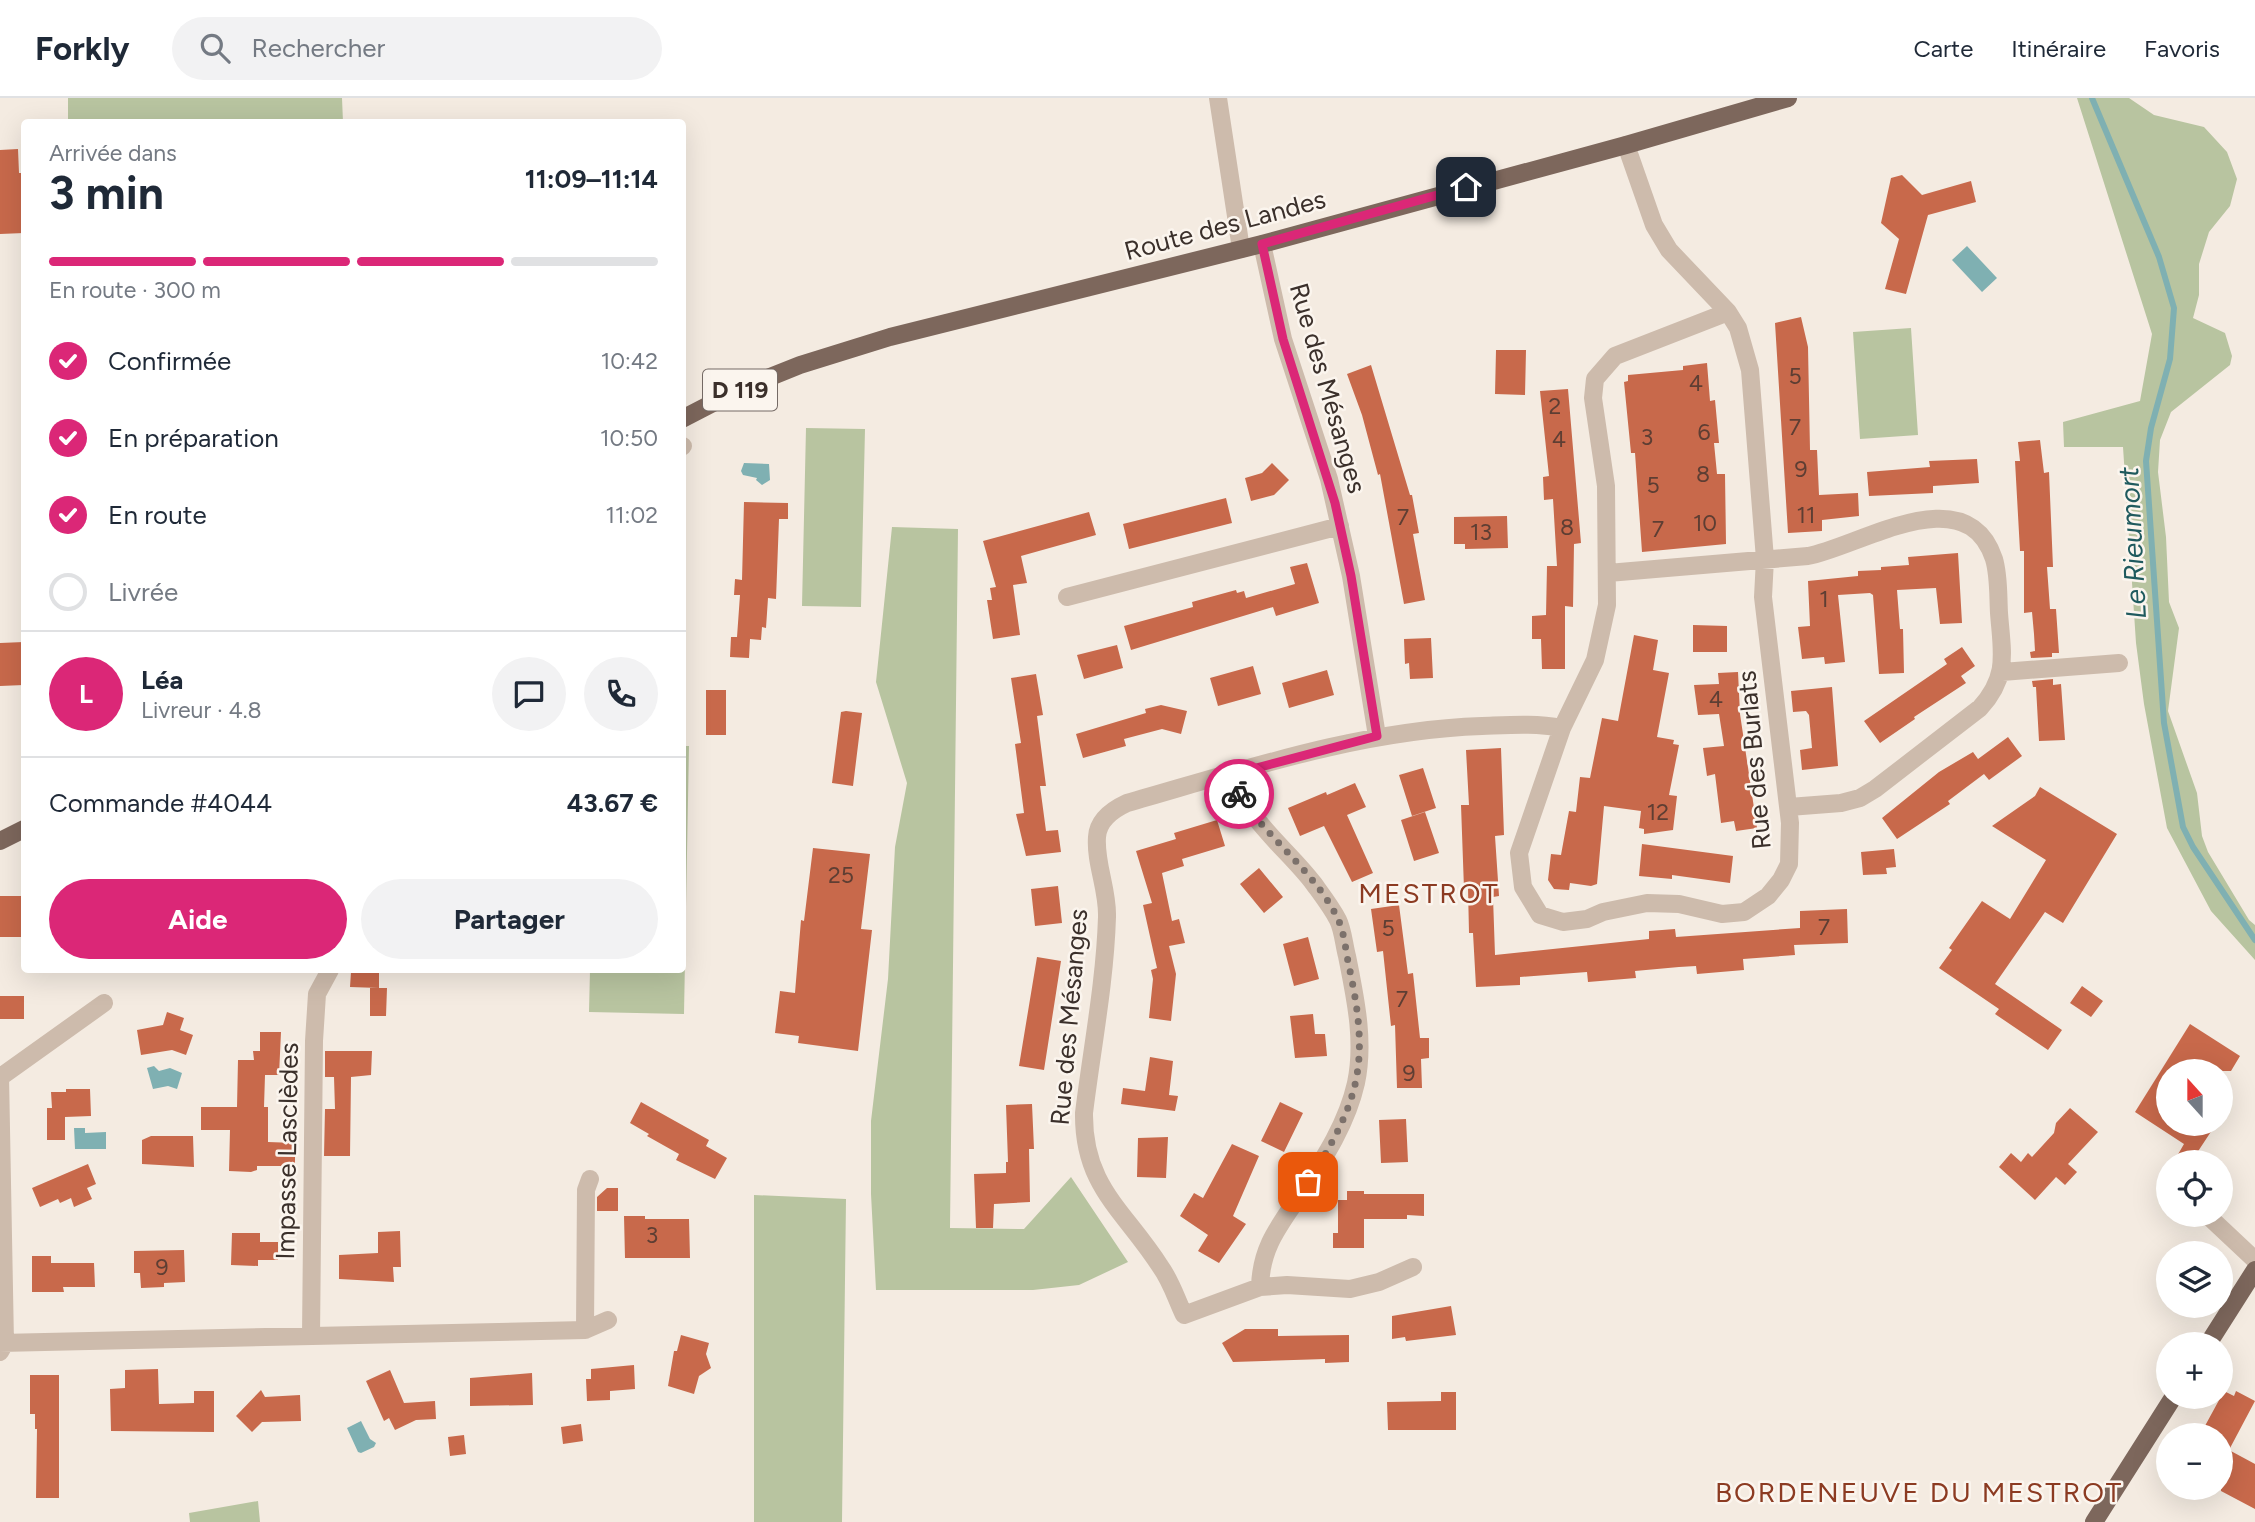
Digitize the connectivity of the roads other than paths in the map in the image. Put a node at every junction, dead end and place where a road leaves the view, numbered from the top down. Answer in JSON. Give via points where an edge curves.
{"nodes":[{"id":1,"x":1218,"y":98,"type":"edge"},
{"id":2,"x":1788,"y":98,"type":"edge"},
{"id":3,"x":1626,"y":145,"type":"junction"},
{"id":4,"x":1262,"y":244,"type":"junction"},
{"id":5,"x":1241,"y":249,"type":"junction"},
{"id":6,"x":1728,"y":312,"type":"junction"},
{"id":7,"x":686,"y":417,"type":"edge"},
{"id":8,"x":1340,"y":526,"type":"junction"},
{"id":9,"x":1765,"y":559,"type":"junction"},
{"id":10,"x":1608,"y":573,"type":"junction"},
{"id":11,"x":1067,"y":597,"type":"dead end"},
{"id":12,"x":2119,"y":663,"type":"dead end"},
{"id":13,"x":2002,"y":672,"type":"junction"},
{"id":14,"x":1562,"y":728,"type":"junction"},
{"id":15,"x":1377,"y":736,"type":"junction"},
{"id":16,"x":1234,"y":774,"type":"junction"},
{"id":17,"x":1789,"y":807,"type":"junction"},
{"id":18,"x":21,"y":830,"type":"edge"},
{"id":19,"x":0,"y":841,"type":"edge"},
{"id":20,"x":328,"y":973,"type":"edge"},
{"id":21,"x":104,"y":1003,"type":"dead end"},
{"id":22,"x":1,"y":1076,"type":"edge"},
{"id":23,"x":590,"y":1179,"type":"dead end"},
{"id":24,"x":2220,"y":1227,"type":"edge"},
{"id":25,"x":2255,"y":1260,"type":"edge"},
{"id":26,"x":1413,"y":1268,"type":"dead end"},
{"id":27,"x":2255,"y":1270,"type":"edge"},
{"id":28,"x":1260,"y":1287,"type":"junction"},
{"id":29,"x":608,"y":1320,"type":"dead end"},
{"id":30,"x":585,"y":1330,"type":"junction"},
{"id":31,"x":2216,"y":1332,"type":"edge"},
{"id":32,"x":311,"y":1336,"type":"junction"},
{"id":33,"x":2,"y":1346,"type":"edge"},
{"id":34,"x":2166,"y":1409,"type":"edge"},
{"id":35,"x":2094,"y":1522,"type":"edge"}],
"edges":[{"from":1,"to":5,"type":"street"},
{"from":2,"to":3,"type":"main road","name":"Route des Landes","number":"D 119"},
{"from":3,"to":4,"type":"main road","name":"Route des Landes","number":"D 119"},
{"from":3,"to":6,"type":"street","name":"Rue des Burlats","via":[[1654,225],[1670,250]]},
{"from":4,"to":5,"type":"main road","name":"Route des Landes","number":"D 119"},
{"from":4,"to":8,"type":"street","name":"Rue des Mésanges","via":[[1283,339]]},
{"from":5,"to":7,"type":"main road","name":"Route des Landes","number":"D 119","via":[[890,337],[800,365]]},
{"from":6,"to":9,"type":"street","name":"Rue des Burlats","via":[[1738,328],[1750,370]]},
{"from":6,"to":10,"type":"street","name":"Rue des Burlats","via":[[1615,356],[1595,379],[1593,398],[1606,486]]},
{"from":8,"to":11,"type":"street"},
{"from":8,"to":15,"type":"street","name":"Rue des Mésanges"},
{"from":9,"to":10,"type":"street"},
{"from":9,"to":13,"type":"street","via":[[1827,553],[1906,522],[1934,519],[1960,523],[1977,534],[1993,558]]},
{"from":9,"to":17,"type":"street","name":"Rue des Burlats","via":[[1763,597]]},
{"from":10,"to":14,"type":"street","name":"Rue des Burlats","via":[[1607,605],[1595,660]]},
{"from":12,"to":13,"type":"street"},
{"from":13,"to":17,"type":"street","via":[[1994,692],[1980,708],[1875,789],[1841,803]]},
{"from":14,"to":15,"type":"street","via":[[1538,723]]},
{"from":14,"to":17,"type":"street","name":"Rue des Burlats","via":[[1519,853],[1523,887],[1540,915],[1563,922],[1647,903],[1679,904],[1722,914],[1744,912],[1768,896],[1789,864]]},
{"from":15,"to":16,"type":"street","name":"Rue des Mésanges"},
{"from":16,"to":28,"type":"street","via":[[1249,809],[1314,884],[1338,920],[1359,1030],[1359,1063],[1349,1110],[1326,1155],[1270,1239],[1261,1265]]},
{"from":16,"to":28,"type":"street","name":"Rue des Mésanges","via":[[1127,803],[1105,818],[1097,837],[1107,924],[1084,1137],[1098,1183],[1160,1264],[1184,1315]]},
{"from":18,"to":19,"type":"main road"},
{"from":20,"to":32,"type":"street","name":"Impasse Lasclèdes","via":[[317,994],[314,1041]]},
{"from":21,"to":22,"type":"street"},
{"from":22,"to":33,"type":"street"},
{"from":23,"to":30,"type":"street","via":[[586,1190]]},
{"from":24,"to":25,"type":"street"},
{"from":26,"to":28,"type":"street","via":[[1350,1289]]},
{"from":27,"to":31,"type":"main road"},
{"from":29,"to":30,"type":"street"},
{"from":30,"to":32,"type":"street"},
{"from":32,"to":33,"type":"street"},
{"from":34,"to":35,"type":"main road"}]}
